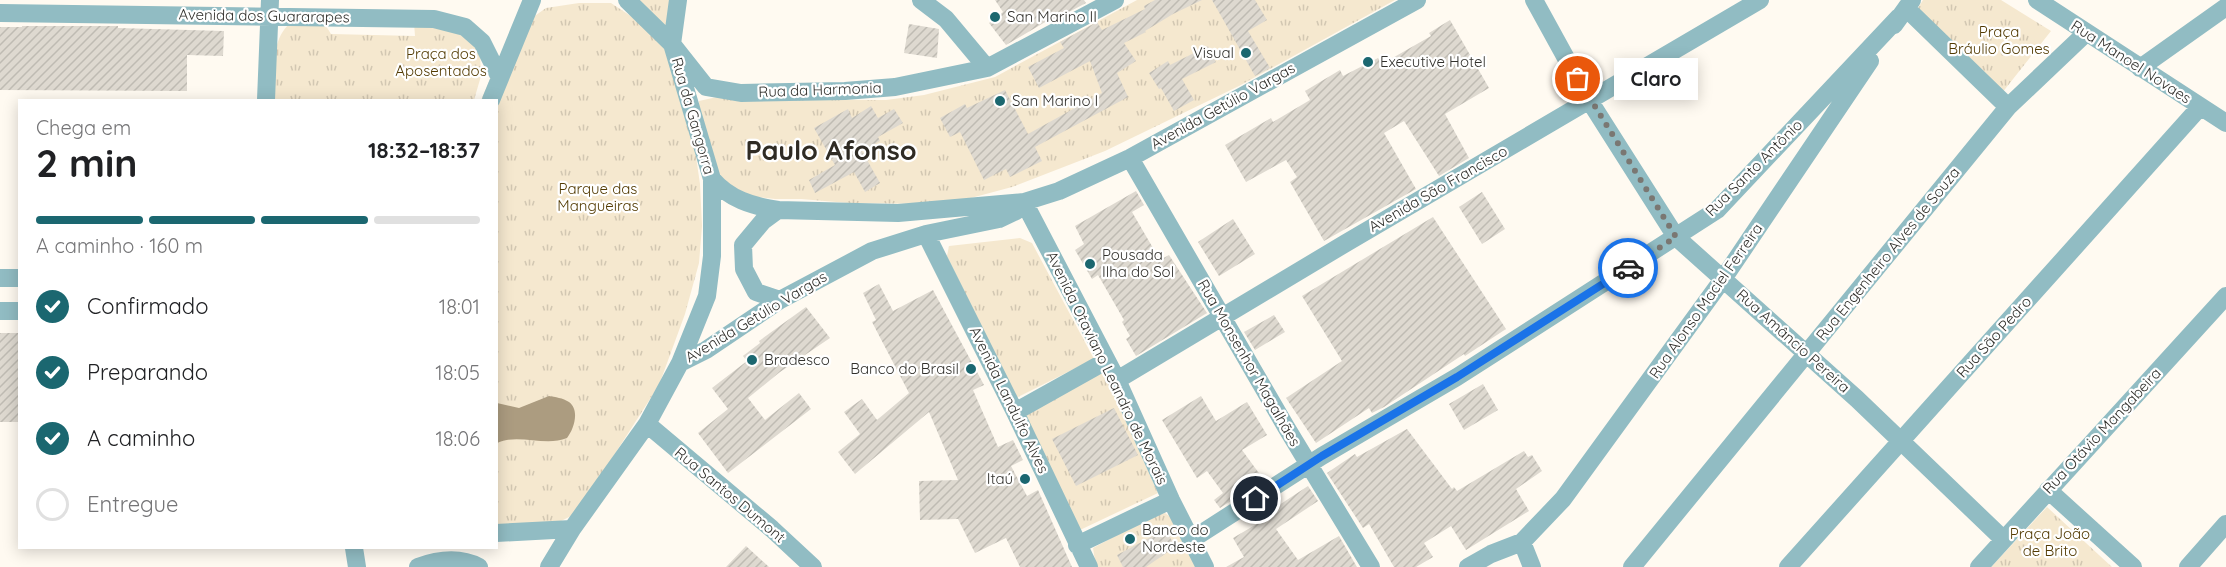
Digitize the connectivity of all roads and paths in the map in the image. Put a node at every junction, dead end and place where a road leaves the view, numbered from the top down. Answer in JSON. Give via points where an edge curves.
{"nodes":[{"id":1,"x":532,"y":0,"type":"edge"},
{"id":2,"x":627,"y":0,"type":"edge"},
{"id":3,"x":678,"y":0,"type":"edge"},
{"id":4,"x":921,"y":0,"type":"edge"},
{"id":5,"x":1115,"y":0,"type":"edge"},
{"id":6,"x":1417,"y":0,"type":"edge"},
{"id":7,"x":1534,"y":0,"type":"edge"},
{"id":8,"x":1760,"y":0,"type":"edge"},
{"id":9,"x":2037,"y":0,"type":"edge"},
{"id":10,"x":2218,"y":6,"type":"edge"},
{"id":11,"x":270,"y":8,"type":"edge"},
{"id":12,"x":1906,"y":8,"type":"edge"},
{"id":13,"x":0,"y":13,"type":"edge"},
{"id":14,"x":2086,"y":33,"type":"junction"},
{"id":15,"x":672,"y":44,"type":"junction"},
{"id":16,"x":987,"y":68,"type":"junction"},
{"id":17,"x":2140,"y":68,"type":"junction"},
{"id":18,"x":500,"y":78,"type":"junction"},
{"id":19,"x":266,"y":99,"type":"edge"},
{"id":20,"x":491,"y":99,"type":"edge"},
{"id":21,"x":1589,"y":100,"type":"junction"},
{"id":22,"x":2008,"y":106,"type":"junction"},
{"id":23,"x":2200,"y":107,"type":"junction"},
{"id":24,"x":2226,"y":123,"type":"edge"},
{"id":25,"x":1130,"y":158,"type":"junction"},
{"id":26,"x":712,"y":179,"type":"junction"},
{"id":27,"x":1024,"y":202,"type":"junction"},
{"id":28,"x":778,"y":210,"type":"junction"},
{"id":29,"x":926,"y":234,"type":"junction"},
{"id":30,"x":1676,"y":237,"type":"junction"},
{"id":31,"x":0,"y":278,"type":"edge"},
{"id":32,"x":18,"y":278,"type":"edge"},
{"id":33,"x":1723,"y":279,"type":"junction"},
{"id":34,"x":2226,"y":296,"type":"edge"},
{"id":35,"x":780,"y":300,"type":"junction"},
{"id":36,"x":0,"y":311,"type":"edge"},
{"id":37,"x":18,"y":311,"type":"edge"},
{"id":38,"x":1222,"y":317,"type":"junction"},
{"id":39,"x":1806,"y":354,"type":"junction"},
{"id":40,"x":1106,"y":361,"type":"junction"},
{"id":41,"x":680,"y":363,"type":"junction"},
{"id":42,"x":1117,"y":380,"type":"junction"},
{"id":43,"x":1015,"y":412,"type":"junction"},
{"id":44,"x":647,"y":424,"type":"junction"},
{"id":45,"x":1901,"y":440,"type":"junction"},
{"id":46,"x":1309,"y":465,"type":"junction"},
{"id":47,"x":2048,"y":490,"type":"junction"},
{"id":48,"x":1171,"y":500,"type":"junction"},
{"id":49,"x":2226,"y":525,"type":"edge"},
{"id":50,"x":572,"y":530,"type":"junction"},
{"id":51,"x":498,"y":533,"type":"edge"},
{"id":52,"x":2003,"y":539,"type":"junction"},
{"id":53,"x":1191,"y":540,"type":"junction"},
{"id":54,"x":1522,"y":542,"type":"junction"},
{"id":55,"x":1077,"y":545,"type":"junction"},
{"id":56,"x":354,"y":549,"type":"edge"},
{"id":57,"x":357,"y":567,"type":"edge"},
{"id":58,"x":418,"y":567,"type":"edge"},
{"id":59,"x":479,"y":567,"type":"edge"},
{"id":60,"x":549,"y":567,"type":"edge"},
{"id":61,"x":813,"y":567,"type":"edge"},
{"id":62,"x":1089,"y":567,"type":"edge"},
{"id":63,"x":1205,"y":567,"type":"edge"},
{"id":64,"x":1371,"y":567,"type":"edge"},
{"id":65,"x":1468,"y":567,"type":"edge"},
{"id":66,"x":1532,"y":567,"type":"edge"},
{"id":67,"x":1632,"y":567,"type":"edge"},
{"id":68,"x":1788,"y":567,"type":"edge"},
{"id":69,"x":1979,"y":567,"type":"edge"},
{"id":70,"x":2133,"y":567,"type":"edge"},
{"id":71,"x":2188,"y":567,"type":"edge"}],
"edges":[{"from":1,"to":18,"type":"street"},
{"from":2,"to":15,"type":"street","name":"Rua da Gangorra"},
{"from":3,"to":15,"type":"street","name":"Rua da Gangorra"},
{"from":4,"to":16,"type":"street","via":[[946,19]]},
{"from":5,"to":16,"type":"street","name":"Rua da Harmonia"},
{"from":6,"to":25,"type":"street","name":"Avenida Getúlio Vargas"},
{"from":7,"to":21,"type":"street","name":"Rua Amâncio Pereira"},
{"from":8,"to":21,"type":"street","name":"Avenida São Francisco"},
{"from":9,"to":14,"type":"street","name":"Rua Manoel Novaes"},
{"from":10,"to":17,"type":"street"},
{"from":11,"to":13,"type":"street","name":"Avenida dos Guararapes"},
{"from":11,"to":18,"type":"street","name":"Avenida dos Guararapes","via":[[434,19],[465,27],[482,42]]},
{"from":11,"to":19,"type":"street"},
{"from":12,"to":22,"type":"street"},
{"from":12,"to":30,"type":"street","name":"Rua Santo Antônio","via":[[1717,210]]},
{"from":12,"to":33,"type":"street","name":"Rua Alonso Maciel Ferreira"},
{"from":14,"to":17,"type":"street","name":"Rua Manoel Novaes"},
{"from":14,"to":22,"type":"street","name":"Rua Engenheiro Alves de Souza"},
{"from":15,"to":16,"type":"street","name":"Rua da Harmonia","via":[[706,87],[741,93],[845,92],[895,87]]},
{"from":15,"to":26,"type":"street","name":"Rua da Gangorra"},
{"from":17,"to":23,"type":"street","name":"Rua Manoel Novaes"},
{"from":18,"to":20,"type":"street"},
{"from":21,"to":30,"type":"street","name":"Rua Amâncio Pereira"},
{"from":21,"to":38,"type":"street","name":"Avenida São Francisco"},
{"from":22,"to":39,"type":"street","name":"Rua Engenheiro Alves de Souza"},
{"from":23,"to":24,"type":"street","name":"Rua Manoel Novaes"},
{"from":23,"to":45,"type":"street","name":"Rua São Pedro"},
{"from":25,"to":27,"type":"street","name":"Avenida Getúlio Vargas","via":[[1059,191]]},
{"from":25,"to":38,"type":"street","name":"Rua Monsenhor Magalhães"},
{"from":26,"to":28,"type":"street","name":"Avenida Getúlio Vargas","via":[[724,193]]},
{"from":26,"to":41,"type":"street","name":"Rua da Gangorra","via":[[712,256],[707,296]]},
{"from":27,"to":28,"type":"street","name":"Avenida Getúlio Vargas","via":[[898,213]]},
{"from":27,"to":29,"type":"street","name":"Avenida Getúlio Vargas","via":[[999,219]]},
{"from":27,"to":40,"type":"street","name":"Avenida Otaviano Leandro de Morais"},
{"from":28,"to":35,"type":"street","via":[[743,245],[744,269],[756,292]]},
{"from":29,"to":35,"type":"street","name":"Avenida Getúlio Vargas","via":[[872,251]]},
{"from":29,"to":43,"type":"street","name":"Avenida Landulfo Alves"},
{"from":30,"to":33,"type":"street","name":"Rua Amâncio Pereira"},
{"from":30,"to":46,"type":"street","name":"Rua Santo Antônio","via":[[1457,377]]},
{"from":31,"to":32,"type":"street"},
{"from":33,"to":39,"type":"street","name":"Rua Amâncio Pereira"},
{"from":33,"to":54,"type":"street","name":"Rua Alonso Maciel Ferreira","via":[[1563,499]]},
{"from":34,"to":47,"type":"street","name":"Rua Otávio Mangabeira"},
{"from":35,"to":41,"type":"street","name":"Avenida Getúlio Vargas"},
{"from":36,"to":37,"type":"street"},
{"from":38,"to":42,"type":"street","name":"Avenida São Francisco"},
{"from":38,"to":46,"type":"street","name":"Rua Monsenhor Magalhães"},
{"from":39,"to":45,"type":"street","name":"Rua Amâncio Pereira"},
{"from":39,"to":67,"type":"street","name":"Rua Engenheiro Alves de Souza"},
{"from":40,"to":42,"type":"street","name":"Avenida Otaviano Leandro de Morais"},
{"from":40,"to":43,"type":"street"},
{"from":41,"to":44,"type":"street","name":"Avenida Getúlio Vargas"},
{"from":42,"to":48,"type":"street","name":"Avenida Otaviano Leandro de Morais"},
{"from":43,"to":55,"type":"street","name":"Avenida Landulfo Alves"},
{"from":44,"to":50,"type":"street","name":"Avenida Getúlio Vargas"},
{"from":44,"to":61,"type":"street","name":"Rua Santos Dumont"},
{"from":45,"to":52,"type":"street","name":"Rua Amâncio Pereira"},
{"from":45,"to":68,"type":"street","name":"Rua São Pedro"},
{"from":46,"to":53,"type":"street","name":"Rua Santo Antônio"},
{"from":46,"to":64,"type":"street","name":"Rua Monsenhor Magalhães"},
{"from":47,"to":52,"type":"street","name":"Rua Otávio Mangabeira"},
{"from":47,"to":70,"type":"street"},
{"from":48,"to":53,"type":"street","name":"Avenida Otaviano Leandro de Morais"},
{"from":48,"to":55,"type":"street"},
{"from":49,"to":71,"type":"street"},
{"from":50,"to":51,"type":"street"},
{"from":50,"to":60,"type":"street","name":"Avenida Getúlio Vargas"},
{"from":52,"to":69,"type":"street","name":"Rua Otávio Mangabeira"},
{"from":53,"to":63,"type":"street","name":"Avenida Otaviano Leandro de Morais"},
{"from":54,"to":65,"type":"street","name":"Rua Alonso Maciel Ferreira"},
{"from":54,"to":66,"type":"street"},
{"from":55,"to":62,"type":"street","name":"Avenida Landulfo Alves"},
{"from":56,"to":57,"type":"street"},
{"from":58,"to":59,"type":"street","via":[[454,560]]}]}
